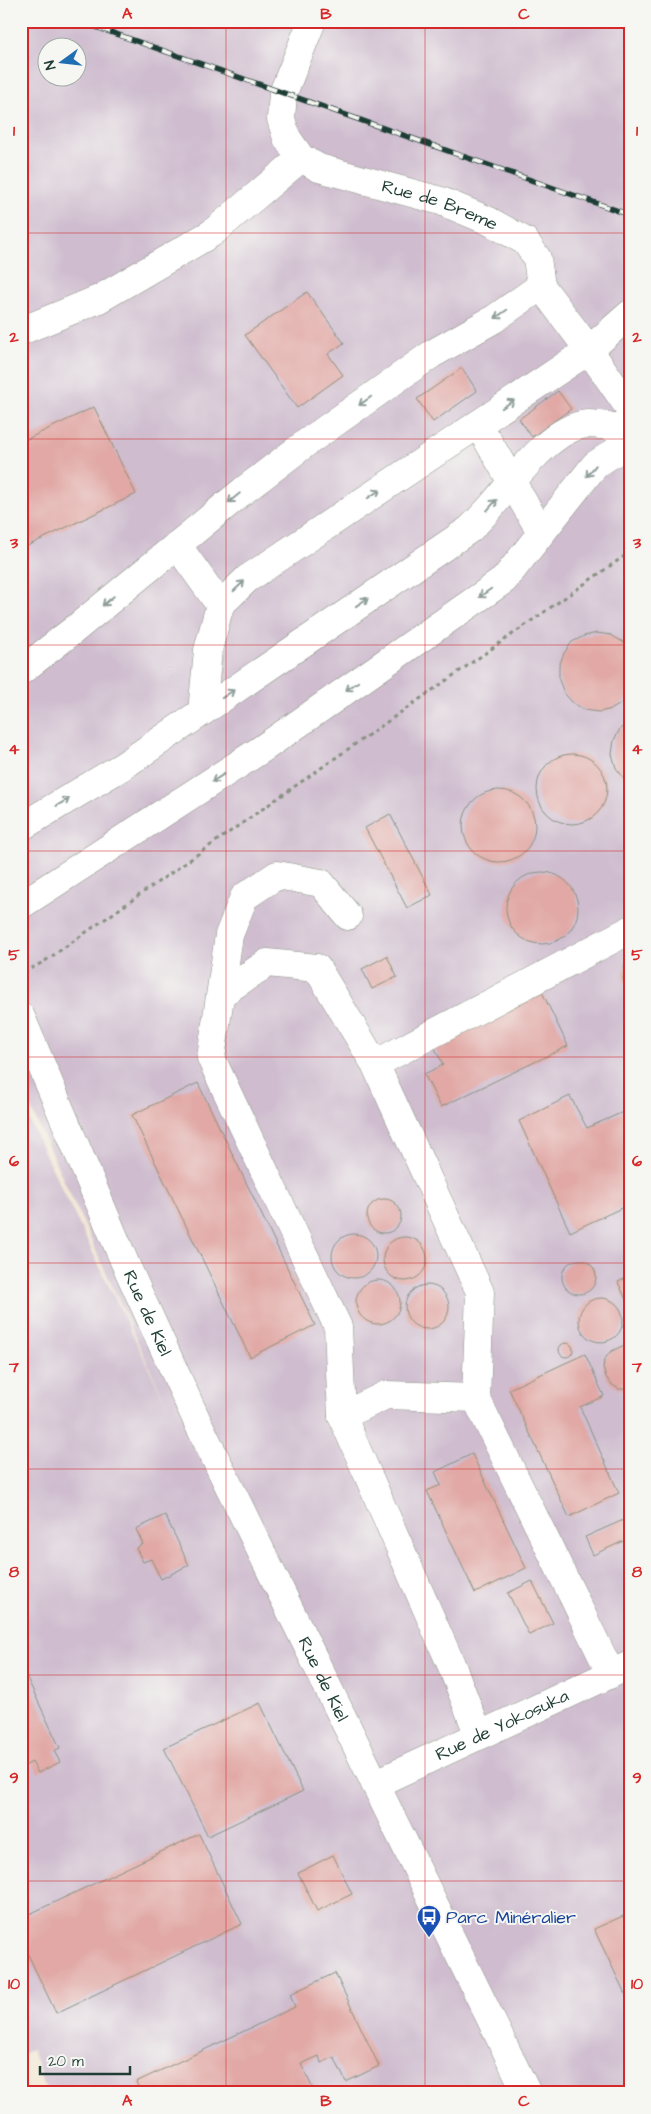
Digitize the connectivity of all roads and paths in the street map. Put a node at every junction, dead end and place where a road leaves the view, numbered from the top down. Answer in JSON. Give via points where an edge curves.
{"nodes":[{"id":1,"x":312,"y":21,"type":"edge"},
{"id":2,"x":301,"y":158,"type":"junction"},
{"id":3,"x":541,"y":286,"type":"junction"},
{"id":4,"x":630,"y":314,"type":"edge"},
{"id":5,"x":21,"y":332,"type":"edge"},
{"id":6,"x":589,"y":350,"type":"junction"},
{"id":7,"x":630,"y":409,"type":"edge"},
{"id":8,"x":478,"y":424,"type":"junction"},
{"id":9,"x":630,"y":430,"type":"edge"},
{"id":10,"x":630,"y":442,"type":"edge"},
{"id":11,"x":511,"y":481,"type":"junction"},
{"id":12,"x":541,"y":532,"type":"junction"},
{"id":13,"x":177,"y":545,"type":"junction"},
{"id":14,"x":630,"y":552,"type":"edge"},
{"id":15,"x":220,"y":605,"type":"junction"},
{"id":16,"x":21,"y":671,"type":"edge"},
{"id":17,"x":202,"y":712,"type":"junction"},
{"id":18,"x":21,"y":827,"type":"edge"},
{"id":19,"x":21,"y":905,"type":"edge"},
{"id":20,"x":348,"y":916,"type":"dead end"},
{"id":21,"x":630,"y":930,"type":"edge"},
{"id":22,"x":221,"y":994,"type":"junction"},
{"id":23,"x":22,"y":1018,"type":"edge"},
{"id":24,"x":375,"y":1064,"type":"junction"},
{"id":25,"x":21,"y":1067,"type":"edge"},
{"id":26,"x":125,"y":1263,"type":"junction"},
{"id":27,"x":476,"y":1398,"type":"junction"},
{"id":28,"x":342,"y":1416,"type":"junction"},
{"id":29,"x":620,"y":1670,"type":"edge"},
{"id":30,"x":479,"y":1736,"type":"junction"},
{"id":31,"x":375,"y":1784,"type":"junction"},
{"id":32,"x":526,"y":2093,"type":"edge"}],
"edges":[{"from":1,"to":2,"type":"street","name":"Rue de Breme","via":[[283,93],[281,119],[287,138]]},
{"from":2,"to":3,"type":"street","name":"Rue de Breme","via":[[319,168],[441,202],[489,221],[525,241],[538,258]]},
{"from":2,"to":5,"type":"street","via":[[212,233],[100,300]]},
{"from":3,"to":6,"type":"street"},
{"from":3,"to":13,"type":"street","one_way":true,"via":[[494,319],[432,354],[290,455]]},
{"from":4,"to":6,"type":"street"},
{"from":6,"to":7,"type":"street"},
{"from":8,"to":6,"type":"street","one_way":true},
{"from":8,"to":11,"type":"street"},
{"from":15,"to":8,"type":"street","one_way":true,"via":[[247,579]]},
{"from":9,"to":11,"type":"street","via":[[588,424],[563,432]]},
{"from":10,"to":12,"type":"street","one_way":true,"via":[[595,465]]},
{"from":11,"to":12,"type":"street"},
{"from":17,"to":11,"type":"street","one_way":true,"via":[[470,529]]},
{"from":12,"to":19,"type":"street","one_way":true,"via":[[504,580],[262,749]]},
{"from":13,"to":15,"type":"street"},
{"from":13,"to":16,"type":"street","one_way":true},
{"from":14,"to":23,"type":"path","via":[[54,955],[23,973]]},
{"from":15,"to":17,"type":"street","via":[[208,650]]},
{"from":18,"to":17,"type":"street","one_way":true,"via":[[123,766]]},
{"from":20,"to":22,"type":"street","via":[[321,883],[277,875],[244,897],[229,936]]},
{"from":21,"to":24,"type":"street"},
{"from":22,"to":24,"type":"street","via":[[267,963],[318,968]]},
{"from":22,"to":28,"type":"street","via":[[211,1058],[338,1327]]},
{"from":23,"to":26,"type":"street","name":"Rue de Kiel"},
{"from":24,"to":27,"type":"street","via":[[480,1292]]},
{"from":25,"to":26,"type":"street","name":"Rue de Kiel"},
{"from":26,"to":31,"type":"street","name":"Rue de Kiel","via":[[198,1423]]},
{"from":27,"to":28,"type":"street","via":[[386,1395]]},
{"from":27,"to":29,"type":"street"},
{"from":28,"to":30,"type":"street","via":[[451,1664]]},
{"from":29,"to":30,"type":"street","name":"Rue de Yokosuka"},
{"from":30,"to":31,"type":"street","name":"Rue de Yokosuka"},
{"from":31,"to":32,"type":"street","name":"Rue de Kiel"}]}
